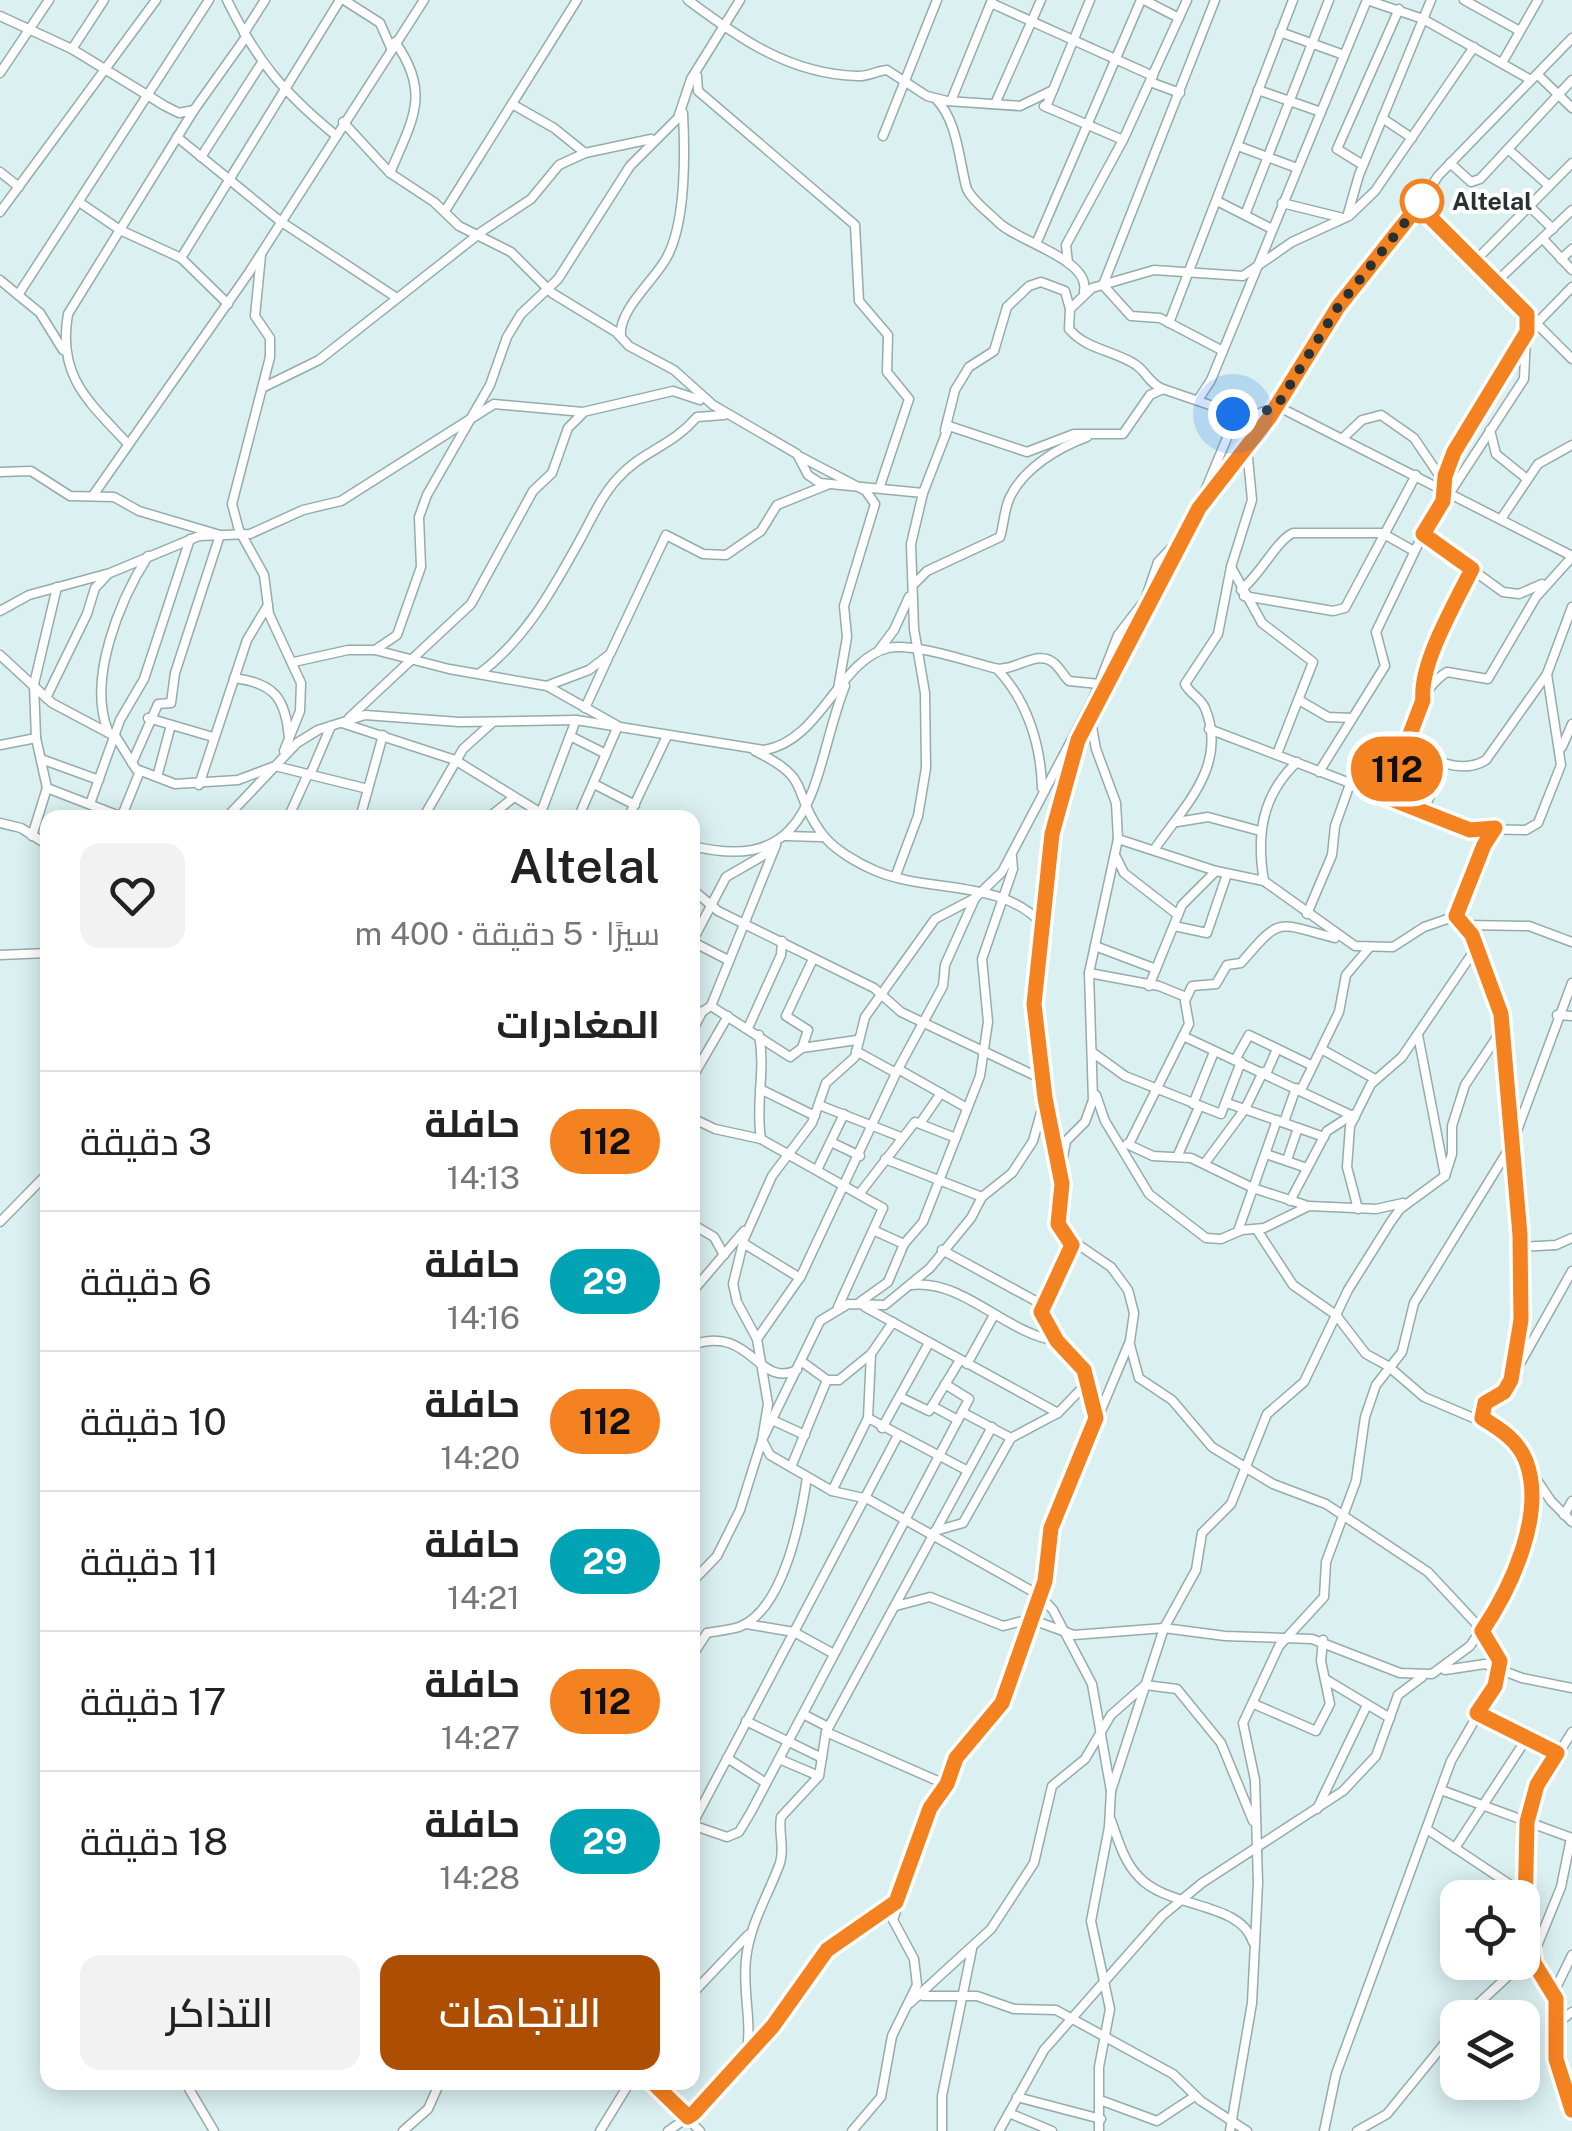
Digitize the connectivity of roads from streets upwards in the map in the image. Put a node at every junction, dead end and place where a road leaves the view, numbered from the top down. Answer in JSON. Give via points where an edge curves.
{"nodes":[{"id":1,"x":49,"y":0,"type":"edge"},
{"id":2,"x":104,"y":0,"type":"edge"},
{"id":3,"x":156,"y":0,"type":"edge"},
{"id":4,"x":209,"y":0,"type":"edge"},
{"id":5,"x":227,"y":0,"type":"edge"},
{"id":6,"x":265,"y":0,"type":"edge"},
{"id":7,"x":342,"y":0,"type":"edge"},
{"id":8,"x":424,"y":0,"type":"edge"},
{"id":9,"x":577,"y":0,"type":"edge"},
{"id":10,"x":689,"y":0,"type":"edge"},
{"id":11,"x":740,"y":0,"type":"edge"},
{"id":12,"x":937,"y":0,"type":"edge"},
{"id":13,"x":1041,"y":0,"type":"edge"},
{"id":14,"x":1090,"y":0,"type":"edge"},
{"id":15,"x":1142,"y":0,"type":"edge"},
{"id":16,"x":1187,"y":0,"type":"edge"},
{"id":17,"x":1215,"y":0,"type":"edge"},
{"id":18,"x":1293,"y":0,"type":"edge"},
{"id":19,"x":1329,"y":0,"type":"edge"},
{"id":20,"x":1367,"y":0,"type":"edge"},
{"id":21,"x":1431,"y":0,"type":"edge"},
{"id":22,"x":1464,"y":0,"type":"edge"},
{"id":23,"x":1536,"y":0,"type":"edge"},
{"id":24,"x":992,"y":1,"type":"edge"},
{"id":25,"x":1399,"y":9,"type":"junction"},
{"id":26,"x":0,"y":16,"type":"edge"},
{"id":27,"x":1179,"y":18,"type":"junction"},
{"id":28,"x":1425,"y":20,"type":"junction"},
{"id":29,"x":1033,"y":21,"type":"junction"},
{"id":30,"x":31,"y":27,"type":"junction"},
{"id":31,"x":726,"y":29,"type":"junction"},
{"id":32,"x":1518,"y":30,"type":"junction"},
{"id":33,"x":1280,"y":32,"type":"junction"},
{"id":34,"x":245,"y":35,"type":"junction"},
{"id":35,"x":1572,"y":38,"type":"edge"},
{"id":36,"x":1073,"y":40,"type":"junction"},
{"id":37,"x":1314,"y":44,"type":"junction"},
{"id":38,"x":393,"y":45,"type":"junction"},
{"id":39,"x":1474,"y":47,"type":"junction"},
{"id":40,"x":72,"y":49,"type":"junction"},
{"id":41,"x":1344,"y":55,"type":"junction"},
{"id":42,"x":1115,"y":59,"type":"junction"},
{"id":43,"x":1502,"y":63,"type":"junction"},
{"id":44,"x":261,"y":64,"type":"junction"},
{"id":45,"x":107,"y":70,"type":"junction"},
{"id":46,"x":699,"y":71,"type":"junction"},
{"id":47,"x":0,"y":72,"type":"edge"},
{"id":48,"x":1534,"y":77,"type":"junction"},
{"id":49,"x":1151,"y":79,"type":"junction"},
{"id":50,"x":905,"y":80,"type":"junction"},
{"id":51,"x":1572,"y":80,"type":"edge"},
{"id":52,"x":1053,"y":90,"type":"junction"},
{"id":53,"x":1258,"y":90,"type":"junction"},
{"id":54,"x":284,"y":92,"type":"junction"},
{"id":55,"x":1180,"y":93,"type":"junction"},
{"id":56,"x":1558,"y":94,"type":"junction"},
{"id":57,"x":146,"y":96,"type":"junction"},
{"id":58,"x":936,"y":99,"type":"junction"},
{"id":59,"x":951,"y":101,"type":"junction"},
{"id":60,"x":1292,"y":102,"type":"junction"},
{"id":61,"x":1034,"y":103,"type":"junction"},
{"id":62,"x":512,"y":104,"type":"junction"},
{"id":63,"x":995,"y":104,"type":"junction"},
{"id":64,"x":1046,"y":107,"type":"junction"},
{"id":65,"x":682,"y":108,"type":"junction"},
{"id":66,"x":1572,"y":108,"type":"edge"},
{"id":67,"x":194,"y":110,"type":"junction"},
{"id":68,"x":1320,"y":112,"type":"junction"},
{"id":69,"x":1382,"y":118,"type":"junction"},
{"id":70,"x":343,"y":122,"type":"junction"},
{"id":71,"x":1088,"y":125,"type":"junction"},
{"id":72,"x":334,"y":134,"type":"junction"},
{"id":73,"x":882,"y":136,"type":"dead end"},
{"id":74,"x":178,"y":137,"type":"junction"},
{"id":75,"x":657,"y":137,"type":"junction"},
{"id":76,"x":1412,"y":138,"type":"junction"},
{"id":77,"x":1122,"y":140,"type":"junction"},
{"id":78,"x":1238,"y":146,"type":"junction"},
{"id":79,"x":1508,"y":149,"type":"junction"},
{"id":80,"x":585,"y":153,"type":"junction"},
{"id":81,"x":201,"y":157,"type":"junction"},
{"id":82,"x":1270,"y":157,"type":"junction"},
{"id":83,"x":1572,"y":163,"type":"edge"},
{"id":84,"x":1450,"y":164,"type":"junction"},
{"id":85,"x":1363,"y":165,"type":"junction"},
{"id":86,"x":1297,"y":168,"type":"junction"},
{"id":87,"x":0,"y":172,"type":"edge"},
{"id":88,"x":390,"y":172,"type":"junction"},
{"id":89,"x":1562,"y":174,"type":"junction"},
{"id":90,"x":228,"y":180,"type":"junction"},
{"id":91,"x":1572,"y":183,"type":"edge"},
{"id":92,"x":1549,"y":186,"type":"junction"},
{"id":93,"x":19,"y":187,"type":"junction"},
{"id":94,"x":1217,"y":201,"type":"junction"},
{"id":95,"x":1422,"y":201,"type":"junction"},
{"id":96,"x":79,"y":202,"type":"junction"},
{"id":97,"x":1282,"y":203,"type":"junction"},
{"id":98,"x":1530,"y":206,"type":"junction"},
{"id":99,"x":1572,"y":210,"type":"edge"},
{"id":100,"x":445,"y":211,"type":"junction"},
{"id":101,"x":0,"y":212,"type":"edge"},
{"id":102,"x":1244,"y":215,"type":"junction"},
{"id":103,"x":1348,"y":217,"type":"junction"},
{"id":104,"x":280,"y":220,"type":"junction"},
{"id":105,"x":1272,"y":229,"type":"junction"},
{"id":106,"x":1554,"y":229,"type":"junction"},
{"id":107,"x":120,"y":230,"type":"junction"},
{"id":108,"x":478,"y":238,"type":"junction"},
{"id":109,"x":1543,"y":239,"type":"junction"},
{"id":110,"x":1036,"y":244,"type":"junction"},
{"id":111,"x":1572,"y":249,"type":"edge"},
{"id":112,"x":262,"y":250,"type":"junction"},
{"id":113,"x":181,"y":258,"type":"junction"},
{"id":114,"x":1561,"y":260,"type":"junction"},
{"id":115,"x":1475,"y":261,"type":"junction"},
{"id":116,"x":1068,"y":263,"type":"junction"},
{"id":117,"x":1258,"y":263,"type":"junction"},
{"id":118,"x":1572,"y":270,"type":"edge"},
{"id":119,"x":1189,"y":272,"type":"junction"},
{"id":120,"x":0,"y":280,"type":"edge"},
{"id":121,"x":1496,"y":282,"type":"junction"},
{"id":122,"x":1103,"y":285,"type":"junction"},
{"id":123,"x":1572,"y":287,"type":"edge"},
{"id":124,"x":548,"y":289,"type":"junction"},
{"id":125,"x":1082,"y":294,"type":"junction"},
{"id":126,"x":18,"y":295,"type":"junction"},
{"id":127,"x":397,"y":298,"type":"junction"},
{"id":128,"x":228,"y":304,"type":"junction"},
{"id":129,"x":1070,"y":309,"type":"junction"},
{"id":130,"x":1527,"y":314,"type":"junction"},
{"id":131,"x":1169,"y":322,"type":"junction"},
{"id":132,"x":1537,"y":323,"type":"junction"},
{"id":133,"x":1527,"y":332,"type":"junction"},
{"id":134,"x":622,"y":339,"type":"junction"},
{"id":135,"x":63,"y":350,"type":"junction"},
{"id":136,"x":1222,"y":351,"type":"junction"},
{"id":137,"x":1572,"y":360,"type":"edge"},
{"id":138,"x":262,"y":388,"type":"junction"},
{"id":139,"x":1163,"y":389,"type":"junction"},
{"id":140,"x":1198,"y":400,"type":"junction"},
{"id":141,"x":714,"y":405,"type":"junction"},
{"id":142,"x":1277,"y":406,"type":"junction"},
{"id":143,"x":584,"y":412,"type":"junction"},
{"id":144,"x":729,"y":415,"type":"junction"},
{"id":145,"x":474,"y":416,"type":"junction"},
{"id":146,"x":1248,"y":418,"type":"junction"},
{"id":147,"x":945,"y":430,"type":"junction"},
{"id":148,"x":1490,"y":430,"type":"junction"},
{"id":149,"x":1097,"y":435,"type":"junction"},
{"id":150,"x":1342,"y":438,"type":"junction"},
{"id":151,"x":128,"y":444,"type":"junction"},
{"id":152,"x":1572,"y":445,"type":"edge"},
{"id":153,"x":1247,"y":448,"type":"junction"},
{"id":154,"x":801,"y":457,"type":"junction"},
{"id":155,"x":0,"y":472,"type":"edge"},
{"id":156,"x":1416,"y":474,"type":"junction"},
{"id":157,"x":1527,"y":479,"type":"junction"},
{"id":158,"x":828,"y":485,"type":"junction"},
{"id":159,"x":857,"y":485,"type":"junction"},
{"id":160,"x":880,"y":486,"type":"junction"},
{"id":161,"x":1447,"y":490,"type":"junction"},
{"id":162,"x":923,"y":493,"type":"junction"},
{"id":163,"x":94,"y":494,"type":"junction"},
{"id":164,"x":1199,"y":508,"type":"junction"},
{"id":165,"x":1501,"y":519,"type":"junction"},
{"id":166,"x":1382,"y":533,"type":"junction"},
{"id":167,"x":1423,"y":534,"type":"junction"},
{"id":168,"x":242,"y":535,"type":"junction"},
{"id":169,"x":220,"y":536,"type":"junction"},
{"id":170,"x":1182,"y":538,"type":"junction"},
{"id":171,"x":190,"y":539,"type":"junction"},
{"id":172,"x":1414,"y":552,"type":"junction"},
{"id":173,"x":148,"y":555,"type":"junction"},
{"id":174,"x":1572,"y":556,"type":"edge"},
{"id":175,"x":1231,"y":567,"type":"junction"},
{"id":176,"x":1472,"y":569,"type":"junction"},
{"id":177,"x":110,"y":573,"type":"junction"},
{"id":178,"x":1550,"y":580,"type":"junction"},
{"id":179,"x":914,"y":586,"type":"junction"},
{"id":180,"x":57,"y":587,"type":"junction"},
{"id":181,"x":1243,"y":593,"type":"junction"},
{"id":182,"x":268,"y":605,"type":"junction"},
{"id":183,"x":1572,"y":607,"type":"edge"},
{"id":184,"x":0,"y":611,"type":"edge"},
{"id":185,"x":375,"y":650,"type":"junction"},
{"id":186,"x":918,"y":651,"type":"junction"},
{"id":187,"x":610,"y":654,"type":"junction"},
{"id":188,"x":875,"y":654,"type":"junction"},
{"id":189,"x":0,"y":655,"type":"edge"},
{"id":190,"x":413,"y":661,"type":"junction"},
{"id":191,"x":294,"y":662,"type":"junction"},
{"id":192,"x":997,"y":669,"type":"junction"},
{"id":193,"x":480,"y":673,"type":"junction"},
{"id":194,"x":1547,"y":674,"type":"junction"},
{"id":195,"x":234,"y":678,"type":"junction"},
{"id":196,"x":847,"y":682,"type":"junction"},
{"id":197,"x":34,"y":684,"type":"junction"},
{"id":198,"x":1099,"y":684,"type":"junction"},
{"id":199,"x":546,"y":686,"type":"junction"},
{"id":200,"x":838,"y":692,"type":"junction"},
{"id":201,"x":46,"y":698,"type":"junction"},
{"id":202,"x":1093,"y":699,"type":"junction"},
{"id":203,"x":1299,"y":700,"type":"junction"},
{"id":204,"x":1423,"y":700,"type":"junction"},
{"id":205,"x":585,"y":708,"type":"junction"},
{"id":206,"x":1090,"y":715,"type":"junction"},
{"id":207,"x":148,"y":718,"type":"junction"},
{"id":208,"x":1352,"y":718,"type":"junction"},
{"id":209,"x":576,"y":720,"type":"junction"},
{"id":210,"x":344,"y":722,"type":"junction"},
{"id":211,"x":494,"y":722,"type":"junction"},
{"id":212,"x":1572,"y":724,"type":"edge"},
{"id":213,"x":171,"y":725,"type":"junction"},
{"id":214,"x":332,"y":726,"type":"junction"},
{"id":215,"x":618,"y":726,"type":"junction"},
{"id":216,"x":1209,"y":729,"type":"junction"},
{"id":217,"x":112,"y":734,"type":"junction"},
{"id":218,"x":383,"y":736,"type":"junction"},
{"id":219,"x":570,"y":736,"type":"junction"},
{"id":220,"x":667,"y":736,"type":"junction"},
{"id":221,"x":212,"y":737,"type":"junction"},
{"id":222,"x":36,"y":738,"type":"junction"},
{"id":223,"x":289,"y":741,"type":"junction"},
{"id":224,"x":0,"y":745,"type":"edge"},
{"id":225,"x":1405,"y":746,"type":"junction"},
{"id":226,"x":1562,"y":748,"type":"junction"},
{"id":227,"x":751,"y":749,"type":"junction"},
{"id":228,"x":606,"y":754,"type":"junction"},
{"id":229,"x":1277,"y":754,"type":"junction"},
{"id":230,"x":42,"y":759,"type":"junction"},
{"id":231,"x":455,"y":760,"type":"junction"},
{"id":232,"x":1297,"y":762,"type":"junction"},
{"id":233,"x":132,"y":763,"type":"junction"},
{"id":234,"x":1443,"y":763,"type":"junction"},
{"id":235,"x":277,"y":764,"type":"junction"},
{"id":236,"x":140,"y":771,"type":"junction"},
{"id":237,"x":1319,"y":772,"type":"junction"},
{"id":238,"x":309,"y":774,"type":"junction"},
{"id":239,"x":157,"y":777,"type":"junction"},
{"id":240,"x":99,"y":780,"type":"junction"},
{"id":241,"x":594,"y":784,"type":"junction"},
{"id":242,"x":1350,"y":784,"type":"junction"},
{"id":243,"x":200,"y":785,"type":"junction"},
{"id":244,"x":48,"y":788,"type":"junction"},
{"id":245,"x":368,"y":789,"type":"junction"},
{"id":246,"x":1042,"y":792,"type":"junction"},
{"id":247,"x":1386,"y":797,"type":"junction"},
{"id":248,"x":513,"y":798,"type":"junction"},
{"id":249,"x":90,"y":804,"type":"junction"},
{"id":250,"x":634,"y":805,"type":"junction"},
{"id":251,"x":808,"y":807,"type":"junction"},
{"id":252,"x":41,"y":810,"type":"edge"},
{"id":253,"x":105,"y":810,"type":"edge"},
{"id":254,"x":125,"y":810,"type":"edge"},
{"id":255,"x":236,"y":810,"type":"edge"},
{"id":256,"x":292,"y":810,"type":"edge"},
{"id":257,"x":362,"y":810,"type":"edge"},
{"id":258,"x":427,"y":810,"type":"edge"},
{"id":259,"x":498,"y":810,"type":"edge"},
{"id":260,"x":534,"y":810,"type":"edge"},
{"id":261,"x":546,"y":810,"type":"edge"},
{"id":262,"x":582,"y":810,"type":"edge"},
{"id":263,"x":632,"y":810,"type":"edge"},
{"id":264,"x":40,"y":812,"type":"edge"},
{"id":265,"x":1422,"y":813,"type":"junction"},
{"id":266,"x":0,"y":823,"type":"edge"},
{"id":267,"x":1172,"y":824,"type":"junction"},
{"id":268,"x":1495,"y":828,"type":"junction"},
{"id":269,"x":1260,"y":830,"type":"junction"},
{"id":270,"x":32,"y":836,"type":"junction"},
{"id":271,"x":786,"y":836,"type":"junction"},
{"id":272,"x":826,"y":838,"type":"junction"},
{"id":273,"x":1118,"y":839,"type":"junction"},
{"id":274,"x":40,"y":840,"type":"edge"},
{"id":275,"x":700,"y":847,"type":"edge"},
{"id":276,"x":775,"y":847,"type":"junction"},
{"id":277,"x":1154,"y":850,"type":"junction"},
{"id":278,"x":1115,"y":855,"type":"junction"},
{"id":279,"x":1012,"y":856,"type":"junction"},
{"id":280,"x":1216,"y":871,"type":"junction"},
{"id":281,"x":1227,"y":874,"type":"junction"},
{"id":282,"x":896,"y":876,"type":"junction"},
{"id":283,"x":1264,"y":881,"type":"junction"},
{"id":284,"x":978,"y":894,"type":"junction"},
{"id":285,"x":700,"y":896,"type":"edge"},
{"id":286,"x":1002,"y":896,"type":"junction"},
{"id":287,"x":710,"y":904,"type":"junction"},
{"id":288,"x":1178,"y":914,"type":"junction"},
{"id":289,"x":1306,"y":914,"type":"junction"},
{"id":290,"x":1456,"y":916,"type":"junction"},
{"id":291,"x":743,"y":921,"type":"junction"},
{"id":292,"x":1041,"y":923,"type":"junction"},
{"id":293,"x":700,"y":925,"type":"edge"},
{"id":294,"x":1464,"y":925,"type":"junction"},
{"id":295,"x":1174,"y":926,"type":"junction"},
{"id":296,"x":1338,"y":938,"type":"junction"},
{"id":297,"x":782,"y":941,"type":"junction"},
{"id":298,"x":1572,"y":942,"type":"edge"},
{"id":299,"x":700,"y":946,"type":"edge"},
{"id":300,"x":1095,"y":946,"type":"junction"},
{"id":301,"x":1476,"y":947,"type":"junction"},
{"id":302,"x":1369,"y":948,"type":"junction"},
{"id":303,"x":40,"y":953,"type":"edge"},
{"id":304,"x":0,"y":955,"type":"edge"},
{"id":305,"x":813,"y":958,"type":"junction"},
{"id":306,"x":728,"y":960,"type":"junction"},
{"id":307,"x":1156,"y":969,"type":"junction"},
{"id":308,"x":1089,"y":973,"type":"junction"},
{"id":309,"x":1572,"y":984,"type":"edge"},
{"id":310,"x":1150,"y":986,"type":"junction"},
{"id":311,"x":883,"y":994,"type":"junction"},
{"id":312,"x":1186,"y":997,"type":"junction"},
{"id":313,"x":711,"y":1006,"type":"junction"},
{"id":314,"x":700,"y":1009,"type":"edge"},
{"id":315,"x":1557,"y":1015,"type":"junction"},
{"id":316,"x":728,"y":1016,"type":"junction"},
{"id":317,"x":1572,"y":1016,"type":"edge"},
{"id":318,"x":924,"y":1022,"type":"junction"},
{"id":319,"x":748,"y":1028,"type":"junction"},
{"id":320,"x":1503,"y":1028,"type":"junction"},
{"id":321,"x":758,"y":1035,"type":"junction"},
{"id":322,"x":1418,"y":1035,"type":"junction"},
{"id":323,"x":1183,"y":1036,"type":"junction"},
{"id":324,"x":856,"y":1040,"type":"junction"},
{"id":325,"x":802,"y":1048,"type":"junction"},
{"id":326,"x":1277,"y":1049,"type":"junction"},
{"id":327,"x":1323,"y":1050,"type":"junction"},
{"id":328,"x":856,"y":1051,"type":"junction"},
{"id":329,"x":984,"y":1051,"type":"junction"},
{"id":330,"x":1091,"y":1051,"type":"junction"},
{"id":331,"x":1214,"y":1052,"type":"junction"},
{"id":332,"x":1238,"y":1061,"type":"junction"},
{"id":333,"x":700,"y":1064,"type":"edge"},
{"id":334,"x":1311,"y":1065,"type":"junction"},
{"id":335,"x":897,"y":1071,"type":"junction"},
{"id":336,"x":1264,"y":1073,"type":"junction"},
{"id":337,"x":1042,"y":1079,"type":"junction"},
{"id":338,"x":1375,"y":1079,"type":"junction"},
{"id":339,"x":1094,"y":1088,"type":"junction"},
{"id":340,"x":760,"y":1089,"type":"junction"},
{"id":341,"x":1298,"y":1089,"type":"junction"},
{"id":342,"x":1155,"y":1090,"type":"junction"},
{"id":343,"x":941,"y":1093,"type":"junction"},
{"id":344,"x":1045,"y":1098,"type":"junction"},
{"id":345,"x":1227,"y":1102,"type":"junction"},
{"id":346,"x":819,"y":1105,"type":"junction"},
{"id":347,"x":1196,"y":1106,"type":"junction"},
{"id":348,"x":966,"y":1108,"type":"junction"},
{"id":349,"x":1246,"y":1109,"type":"junction"},
{"id":350,"x":844,"y":1114,"type":"junction"},
{"id":351,"x":815,"y":1116,"type":"junction"},
{"id":352,"x":1354,"y":1116,"type":"junction"},
{"id":353,"x":1280,"y":1121,"type":"junction"},
{"id":354,"x":700,"y":1122,"type":"edge"},
{"id":355,"x":920,"y":1122,"type":"junction"},
{"id":356,"x":873,"y":1126,"type":"junction"},
{"id":357,"x":1298,"y":1128,"type":"junction"},
{"id":358,"x":901,"y":1137,"type":"junction"},
{"id":359,"x":1324,"y":1137,"type":"junction"},
{"id":360,"x":956,"y":1138,"type":"junction"},
{"id":361,"x":1118,"y":1138,"type":"junction"},
{"id":362,"x":761,"y":1139,"type":"junction"},
{"id":363,"x":831,"y":1142,"type":"junction"},
{"id":364,"x":1129,"y":1144,"type":"junction"},
{"id":365,"x":1512,"y":1144,"type":"junction"},
{"id":366,"x":786,"y":1154,"type":"junction"},
{"id":367,"x":1266,"y":1154,"type":"junction"},
{"id":368,"x":860,"y":1156,"type":"junction"},
{"id":369,"x":1178,"y":1156,"type":"junction"},
{"id":370,"x":885,"y":1159,"type":"junction"},
{"id":371,"x":1287,"y":1160,"type":"junction"},
{"id":372,"x":1205,"y":1163,"type":"junction"},
{"id":373,"x":1308,"y":1168,"type":"junction"},
{"id":374,"x":817,"y":1170,"type":"junction"},
{"id":375,"x":1060,"y":1173,"type":"junction"},
{"id":376,"x":1445,"y":1176,"type":"junction"},
{"id":377,"x":942,"y":1179,"type":"junction"},
{"id":378,"x":40,"y":1181,"type":"edge"},
{"id":379,"x":846,"y":1186,"type":"junction"},
{"id":380,"x":1253,"y":1188,"type":"junction"},
{"id":381,"x":860,"y":1193,"type":"junction"},
{"id":382,"x":982,"y":1197,"type":"junction"},
{"id":383,"x":1412,"y":1200,"type":"junction"},
{"id":384,"x":1290,"y":1201,"type":"junction"},
{"id":385,"x":1309,"y":1206,"type":"junction"},
{"id":386,"x":1358,"y":1209,"type":"junction"},
{"id":387,"x":757,"y":1210,"type":"junction"},
{"id":388,"x":0,"y":1222,"type":"edge"},
{"id":389,"x":700,"y":1229,"type":"edge"},
{"id":390,"x":1257,"y":1230,"type":"junction"},
{"id":391,"x":875,"y":1231,"type":"junction"},
{"id":392,"x":1238,"y":1231,"type":"junction"},
{"id":393,"x":1070,"y":1238,"type":"junction"},
{"id":394,"x":1572,"y":1238,"type":"edge"},
{"id":395,"x":743,"y":1243,"type":"junction"},
{"id":396,"x":904,"y":1244,"type":"junction"},
{"id":397,"x":1520,"y":1248,"type":"junction"},
{"id":398,"x":942,"y":1250,"type":"junction"},
{"id":399,"x":724,"y":1255,"type":"junction"},
{"id":400,"x":1572,"y":1270,"type":"edge"},
{"id":401,"x":800,"y":1278,"type":"junction"},
{"id":402,"x":700,"y":1283,"type":"edge"},
{"id":403,"x":911,"y":1285,"type":"junction"},
{"id":404,"x":858,"y":1304,"type":"junction"},
{"id":405,"x":1043,"y":1306,"type":"junction"},
{"id":406,"x":838,"y":1307,"type":"junction"},
{"id":407,"x":994,"y":1315,"type":"junction"},
{"id":408,"x":1336,"y":1315,"type":"junction"},
{"id":409,"x":892,"y":1322,"type":"junction"},
{"id":410,"x":757,"y":1339,"type":"junction"},
{"id":411,"x":1057,"y":1341,"type":"junction"},
{"id":412,"x":1130,"y":1341,"type":"junction"},
{"id":413,"x":700,"y":1343,"type":"edge"},
{"id":414,"x":929,"y":1343,"type":"junction"},
{"id":415,"x":872,"y":1354,"type":"junction"},
{"id":416,"x":758,"y":1362,"type":"junction"},
{"id":417,"x":964,"y":1362,"type":"junction"},
{"id":418,"x":799,"y":1366,"type":"junction"},
{"id":419,"x":1388,"y":1366,"type":"junction"},
{"id":420,"x":827,"y":1380,"type":"junction"},
{"id":421,"x":1511,"y":1380,"type":"junction"},
{"id":422,"x":1088,"y":1383,"type":"junction"},
{"id":423,"x":946,"y":1384,"type":"junction"},
{"id":424,"x":902,"y":1398,"type":"junction"},
{"id":425,"x":932,"y":1406,"type":"junction"},
{"id":426,"x":1058,"y":1412,"type":"junction"},
{"id":427,"x":960,"y":1416,"type":"junction"},
{"id":428,"x":868,"y":1418,"type":"junction"},
{"id":429,"x":1096,"y":1418,"type":"junction"},
{"id":430,"x":1482,"y":1418,"type":"junction"},
{"id":431,"x":772,"y":1420,"type":"junction"},
{"id":432,"x":882,"y":1428,"type":"junction"},
{"id":433,"x":992,"y":1428,"type":"junction"},
{"id":434,"x":805,"y":1435,"type":"junction"},
{"id":435,"x":897,"y":1436,"type":"junction"},
{"id":436,"x":1011,"y":1438,"type":"junction"},
{"id":437,"x":762,"y":1440,"type":"junction"},
{"id":438,"x":938,"y":1456,"type":"junction"},
{"id":439,"x":1527,"y":1462,"type":"junction"},
{"id":440,"x":1246,"y":1466,"type":"junction"},
{"id":441,"x":791,"y":1468,"type":"junction"},
{"id":442,"x":968,"y":1470,"type":"junction"},
{"id":443,"x":808,"y":1477,"type":"junction"},
{"id":444,"x":832,"y":1491,"type":"junction"},
{"id":445,"x":862,"y":1497,"type":"junction"},
{"id":446,"x":1572,"y":1500,"type":"edge"},
{"id":447,"x":1344,"y":1516,"type":"junction"},
{"id":448,"x":1568,"y":1518,"type":"edge"},
{"id":449,"x":904,"y":1522,"type":"junction"},
{"id":450,"x":934,"y":1534,"type":"junction"},
{"id":451,"x":700,"y":1574,"type":"edge"},
{"id":452,"x":1039,"y":1595,"type":"junction"},
{"id":453,"x":896,"y":1606,"type":"junction"},
{"id":454,"x":1030,"y":1619,"type":"junction"},
{"id":455,"x":745,"y":1624,"type":"junction"},
{"id":456,"x":1164,"y":1628,"type":"junction"},
{"id":457,"x":1062,"y":1630,"type":"junction"},
{"id":458,"x":1482,"y":1631,"type":"junction"},
{"id":459,"x":794,"y":1632,"type":"junction"},
{"id":460,"x":1285,"y":1638,"type":"junction"},
{"id":461,"x":1323,"y":1640,"type":"junction"},
{"id":462,"x":700,"y":1644,"type":"edge"},
{"id":463,"x":834,"y":1654,"type":"junction"},
{"id":464,"x":1500,"y":1669,"type":"junction"},
{"id":465,"x":1432,"y":1674,"type":"junction"},
{"id":466,"x":1324,"y":1678,"type":"junction"},
{"id":467,"x":1146,"y":1684,"type":"junction"},
{"id":468,"x":1572,"y":1688,"type":"edge"},
{"id":469,"x":1254,"y":1704,"type":"junction"},
{"id":470,"x":1368,"y":1704,"type":"junction"},
{"id":471,"x":1477,"y":1713,"type":"junction"},
{"id":472,"x":803,"y":1714,"type":"junction"},
{"id":473,"x":1390,"y":1718,"type":"junction"},
{"id":474,"x":746,"y":1720,"type":"junction"},
{"id":475,"x":827,"y":1729,"type":"junction"},
{"id":476,"x":1572,"y":1732,"type":"edge"},
{"id":477,"x":1100,"y":1735,"type":"junction"},
{"id":478,"x":1527,"y":1738,"type":"junction"},
{"id":479,"x":788,"y":1742,"type":"junction"},
{"id":480,"x":1557,"y":1753,"type":"junction"},
{"id":481,"x":727,"y":1758,"type":"junction"},
{"id":482,"x":822,"y":1758,"type":"junction"},
{"id":483,"x":779,"y":1759,"type":"junction"},
{"id":484,"x":819,"y":1776,"type":"junction"},
{"id":485,"x":766,"y":1783,"type":"junction"},
{"id":486,"x":947,"y":1784,"type":"junction"},
{"id":487,"x":1441,"y":1790,"type":"junction"},
{"id":488,"x":1111,"y":1791,"type":"junction"},
{"id":489,"x":1481,"y":1808,"type":"junction"},
{"id":490,"x":700,"y":1810,"type":"edge"},
{"id":491,"x":1316,"y":1810,"type":"junction"},
{"id":492,"x":1110,"y":1815,"type":"junction"},
{"id":493,"x":1527,"y":1822,"type":"junction"},
{"id":494,"x":1254,"y":1823,"type":"junction"},
{"id":495,"x":700,"y":1829,"type":"edge"},
{"id":496,"x":1428,"y":1830,"type":"junction"},
{"id":497,"x":1572,"y":1838,"type":"edge"},
{"id":498,"x":1257,"y":1848,"type":"junction"},
{"id":499,"x":1456,"y":1848,"type":"junction"},
{"id":500,"x":1503,"y":1880,"type":"edge"},
{"id":501,"x":1525,"y":1880,"type":"edge"},
{"id":502,"x":1178,"y":1901,"type":"junction"},
{"id":503,"x":896,"y":1902,"type":"junction"},
{"id":504,"x":750,"y":1931,"type":"junction"},
{"id":505,"x":1540,"y":1939,"type":"edge"},
{"id":506,"x":1254,"y":1946,"type":"junction"},
{"id":507,"x":972,"y":1949,"type":"junction"},
{"id":508,"x":1572,"y":1955,"type":"edge"},
{"id":509,"x":1540,"y":1972,"type":"edge"},
{"id":510,"x":1504,"y":1980,"type":"edge"},
{"id":511,"x":700,"y":1985,"type":"edge"},
{"id":512,"x":1104,"y":1986,"type":"junction"},
{"id":513,"x":1554,"y":1992,"type":"junction"},
{"id":514,"x":919,"y":1996,"type":"junction"},
{"id":515,"x":961,"y":1996,"type":"junction"},
{"id":516,"x":1482,"y":2000,"type":"edge"},
{"id":517,"x":906,"y":2006,"type":"junction"},
{"id":518,"x":1572,"y":2012,"type":"edge"},
{"id":519,"x":1074,"y":2019,"type":"junction"},
{"id":520,"x":1555,"y":2025,"type":"junction"},
{"id":521,"x":1107,"y":2039,"type":"junction"},
{"id":522,"x":1440,"y":2049,"type":"edge"},
{"id":523,"x":744,"y":2059,"type":"junction"},
{"id":524,"x":190,"y":2090,"type":"edge"},
{"id":525,"x":436,"y":2090,"type":"edge"},
{"id":526,"x":625,"y":2090,"type":"edge"},
{"id":527,"x":660,"y":2090,"type":"edge"},
{"id":528,"x":1018,"y":2096,"type":"junction"},
{"id":529,"x":1195,"y":2096,"type":"junction"},
{"id":530,"x":1100,"y":2100,"type":"junction"},
{"id":531,"x":1572,"y":2110,"type":"edge"},
{"id":532,"x":1010,"y":2113,"type":"junction"},
{"id":533,"x":688,"y":2117,"type":"junction"},
{"id":534,"x":1100,"y":2118,"type":"junction"},
{"id":535,"x":1150,"y":2119,"type":"junction"},
{"id":536,"x":606,"y":2121,"type":"junction"},
{"id":537,"x":1230,"y":2126,"type":"edge"},
{"id":538,"x":1046,"y":2130,"type":"edge"},
{"id":539,"x":214,"y":2131,"type":"edge"},
{"id":540,"x":403,"y":2131,"type":"edge"},
{"id":541,"x":600,"y":2131,"type":"edge"},
{"id":542,"x":609,"y":2131,"type":"edge"},
{"id":543,"x":668,"y":2131,"type":"edge"},
{"id":544,"x":700,"y":2131,"type":"edge"},
{"id":545,"x":852,"y":2131,"type":"edge"},
{"id":546,"x":942,"y":2131,"type":"edge"},
{"id":547,"x":1000,"y":2131,"type":"edge"},
{"id":548,"x":1099,"y":2131,"type":"edge"},
{"id":549,"x":1145,"y":2131,"type":"edge"},
{"id":550,"x":1247,"y":2131,"type":"edge"},
{"id":551,"x":1324,"y":2131,"type":"edge"},
{"id":552,"x":1357,"y":2131,"type":"edge"}],
"edges":[{"from":1,"to":30,"type":"street"},
{"from":2,"to":40,"type":"street"},
{"from":3,"to":45,"type":"street"},
{"from":4,"to":57,"type":"street"},
{"from":5,"to":34,"type":"street"},
{"from":6,"to":34,"type":"street"},
{"from":7,"to":38,"type":"street","via":[[380,23]]},
{"from":7,"to":54,"type":"street"},
{"from":8,"to":38,"type":"street"},
{"from":9,"to":62,"type":"street"},
{"from":10,"to":31,"type":"street"},
{"from":11,"to":31,"type":"street"},
{"from":12,"to":50,"type":"street"},
{"from":13,"to":29,"type":"street"},
{"from":14,"to":36,"type":"street"},
{"from":15,"to":27,"type":"street"},
{"from":15,"to":42,"type":"street"},
{"from":16,"to":27,"type":"street"},
{"from":17,"to":55,"type":"street"},
{"from":18,"to":33,"type":"street"},
{"from":19,"to":37,"type":"street"},
{"from":20,"to":25,"type":"street"},
{"from":20,"to":41,"type":"street"},
{"from":21,"to":28,"type":"street"},
{"from":22,"to":32,"type":"street"},
{"from":23,"to":32,"type":"street"},
{"from":24,"to":29,"type":"street"},
{"from":24,"to":59,"type":"street"},
{"from":25,"to":28,"type":"street"},
{"from":25,"to":85,"type":"street","via":[[1337,149]]},
{"from":26,"to":30,"type":"street"},
{"from":27,"to":49,"type":"street"},
{"from":28,"to":39,"type":"street"},
{"from":28,"to":69,"type":"street"},
{"from":29,"to":36,"type":"street"},
{"from":29,"to":63,"type":"street"},
{"from":30,"to":40,"type":"street"},
{"from":30,"to":47,"type":"street"},
{"from":31,"to":46,"type":"street"},
{"from":31,"to":50,"type":"street","via":[[808,71],[858,76],[887,70]]},
{"from":32,"to":43,"type":"street"},
{"from":33,"to":37,"type":"street"},
{"from":33,"to":53,"type":"street"},
{"from":34,"to":44,"type":"street"},
{"from":34,"to":67,"type":"street"},
{"from":35,"to":48,"type":"street"},
{"from":36,"to":42,"type":"street"},
{"from":36,"to":52,"type":"street"},
{"from":37,"to":41,"type":"street"},
{"from":37,"to":60,"type":"street"},
{"from":38,"to":70,"type":"street"},
{"from":38,"to":88,"type":"street","via":[[411,64],[418,92]]},
{"from":39,"to":43,"type":"street"},
{"from":39,"to":76,"type":"street"},
{"from":40,"to":45,"type":"street"},
{"from":41,"to":68,"type":"street"},
{"from":42,"to":49,"type":"street"},
{"from":42,"to":71,"type":"street"},
{"from":43,"to":48,"type":"street"},
{"from":44,"to":54,"type":"street"},
{"from":44,"to":81,"type":"street"},
{"from":45,"to":57,"type":"street"},
{"from":45,"to":93,"type":"street"},
{"from":46,"to":65,"type":"street"},
{"from":46,"to":160,"type":"street","via":[[698,91],[855,225],[859,301],[888,335],[887,372],[909,399]]},
{"from":48,"to":56,"type":"street"},
{"from":48,"to":84,"type":"street"},
{"from":49,"to":55,"type":"street"},
{"from":49,"to":77,"type":"street"},
{"from":50,"to":58,"type":"street"},
{"from":50,"to":73,"type":"street"},
{"from":51,"to":56,"type":"street"},
{"from":52,"to":61,"type":"street"},
{"from":52,"to":64,"type":"street"},
{"from":53,"to":60,"type":"street"},
{"from":53,"to":78,"type":"street"},
{"from":54,"to":72,"type":"street"},
{"from":54,"to":90,"type":"street"},
{"from":55,"to":122,"type":"street"},
{"from":56,"to":66,"type":"street"},
{"from":56,"to":79,"type":"street"},
{"from":57,"to":67,"type":"street","via":[[179,113]]},
{"from":57,"to":96,"type":"street"},
{"from":58,"to":59,"type":"street"},
{"from":58,"to":110,"type":"street","via":[[947,112],[970,194],[1005,228]]},
{"from":59,"to":63,"type":"street"},
{"from":60,"to":68,"type":"street"},
{"from":60,"to":82,"type":"street"},
{"from":61,"to":63,"type":"street"},
{"from":61,"to":64,"type":"street"},
{"from":62,"to":80,"type":"street"},
{"from":62,"to":100,"type":"street"},
{"from":64,"to":71,"type":"street"},
{"from":65,"to":75,"type":"street"},
{"from":65,"to":134,"type":"street","via":[[685,172],[674,243],[620,324]]},
{"from":67,"to":74,"type":"street"},
{"from":68,"to":86,"type":"street"},
{"from":69,"to":76,"type":"street"},
{"from":69,"to":85,"type":"street"},
{"from":70,"to":72,"type":"street"},
{"from":70,"to":88,"type":"street"},
{"from":71,"to":77,"type":"street"},
{"from":71,"to":110,"type":"street"},
{"from":72,"to":104,"type":"street"},
{"from":74,"to":81,"type":"street"},
{"from":74,"to":107,"type":"street"},
{"from":75,"to":80,"type":"street"},
{"from":75,"to":124,"type":"street","via":[[630,166]]},
{"from":76,"to":103,"type":"street"},
{"from":77,"to":116,"type":"street","via":[[1066,245]]},
{"from":78,"to":82,"type":"street"},
{"from":78,"to":94,"type":"street"},
{"from":79,"to":84,"type":"street","via":[[1475,182]]},
{"from":79,"to":92,"type":"street"},
{"from":80,"to":108,"type":"street","via":[[559,165],[531,199]]},
{"from":81,"to":90,"type":"street"},
{"from":82,"to":86,"type":"street"},
{"from":82,"to":102,"type":"street"},
{"from":83,"to":89,"type":"street"},
{"from":84,"to":95,"type":"street"},
{"from":85,"to":103,"type":"street"},
{"from":86,"to":97,"type":"street"},
{"from":87,"to":93,"type":"street"},
{"from":88,"to":100,"type":"street"},
{"from":89,"to":91,"type":"street"},
{"from":89,"to":92,"type":"street"},
{"from":90,"to":104,"type":"street"},
{"from":90,"to":113,"type":"street"},
{"from":92,"to":98,"type":"street"},
{"from":93,"to":101,"type":"street"},
{"from":94,"to":102,"type":"street"},
{"from":94,"to":119,"type":"street"},
{"from":95,"to":115,"type":"street"},
{"from":95,"to":142,"type":"street","via":[[1338,307]]},
{"from":96,"to":107,"type":"street"},
{"from":96,"to":126,"type":"street"},
{"from":97,"to":103,"type":"street"},
{"from":97,"to":105,"type":"street"},
{"from":98,"to":106,"type":"street"},
{"from":98,"to":115,"type":"street"},
{"from":99,"to":106,"type":"street"},
{"from":100,"to":108,"type":"street"},
{"from":102,"to":105,"type":"street"},
{"from":103,"to":117,"type":"street"},
{"from":104,"to":112,"type":"street"},
{"from":104,"to":127,"type":"street"},
{"from":105,"to":117,"type":"street"},
{"from":106,"to":109,"type":"street"},
{"from":107,"to":113,"type":"street"},
{"from":107,"to":135,"type":"street","via":[[72,304]]},
{"from":108,"to":124,"type":"street","via":[[512,252]]},
{"from":108,"to":127,"type":"street"},
{"from":109,"to":114,"type":"street"},
{"from":109,"to":121,"type":"street"},
{"from":110,"to":116,"type":"street"},
{"from":111,"to":114,"type":"street"},
{"from":112,"to":128,"type":"street"},
{"from":112,"to":138,"type":"street","via":[[255,316],[270,347]]},
{"from":113,"to":128,"type":"street"},
{"from":114,"to":118,"type":"street"},
{"from":115,"to":121,"type":"street"},
{"from":116,"to":125,"type":"street","via":[[1082,278]]},
{"from":117,"to":119,"type":"street","via":[[1243,276]]},
{"from":117,"to":136,"type":"street"},
{"from":119,"to":122,"type":"street","via":[[1154,270]]},
{"from":119,"to":131,"type":"street"},
{"from":120,"to":126,"type":"street"},
{"from":121,"to":130,"type":"street"},
{"from":122,"to":125,"type":"street"},
{"from":122,"to":131,"type":"street","via":[[1130,316]]},
{"from":123,"to":132,"type":"street"},
{"from":124,"to":134,"type":"street"},
{"from":124,"to":145,"type":"street","via":[[507,337]]},
{"from":125,"to":129,"type":"street"},
{"from":126,"to":135,"type":"street","via":[[40,313]]},
{"from":127,"to":138,"type":"street","via":[[319,360]]},
{"from":128,"to":151,"type":"street"},
{"from":129,"to":139,"type":"street","via":[[1068,329],[1078,340],[1132,362]]},
{"from":129,"to":147,"type":"street","via":[[1065,291],[1049,282],[1018,295],[1007,307],[994,351],[963,374]]},
{"from":130,"to":132,"type":"street"},
{"from":130,"to":133,"type":"street"},
{"from":131,"to":136,"type":"street"},
{"from":132,"to":137,"type":"street"},
{"from":133,"to":148,"type":"street","via":[[1524,378]]},
{"from":133,"to":161,"type":"street","via":[[1454,452]]},
{"from":134,"to":141,"type":"street","via":[[674,370]]},
{"from":135,"to":151,"type":"street","via":[[78,386]]},
{"from":136,"to":140,"type":"street"},
{"from":138,"to":168,"type":"street","via":[[232,504]]},
{"from":139,"to":140,"type":"street"},
{"from":139,"to":149,"type":"street","via":[[1150,394],[1130,430]]},
{"from":140,"to":146,"type":"street"},
{"from":141,"to":143,"type":"street","via":[[673,392]]},
{"from":141,"to":144,"type":"street"},
{"from":142,"to":146,"type":"street"},
{"from":142,"to":150,"type":"street"},
{"from":142,"to":153,"type":"street"},
{"from":143,"to":145,"type":"street","via":[[505,404]]},
{"from":143,"to":190,"type":"street","via":[[568,428],[552,473],[533,491],[471,604]]},
{"from":144,"to":154,"type":"street"},
{"from":144,"to":193,"type":"street","via":[[697,417],[676,440],[617,479],[520,636]]},
{"from":145,"to":168,"type":"street","via":[[341,501]]},
{"from":145,"to":185,"type":"street","via":[[419,517],[421,567],[397,635]]},
{"from":146,"to":164,"type":"street","via":[[1229,433]]},
{"from":147,"to":149,"type":"street","via":[[956,426],[970,437],[1026,452],[1062,436]]},
{"from":147,"to":162,"type":"street"},
{"from":148,"to":157,"type":"street","via":[[1500,459]]},
{"from":148,"to":161,"type":"street"},
{"from":149,"to":179,"type":"street","via":[[1057,450],[1018,486],[1000,537],[928,571]]},
{"from":150,"to":156,"type":"street"},
{"from":150,"to":161,"type":"street","via":[[1362,420],[1381,415],[1414,438]]},
{"from":151,"to":163,"type":"street"},
{"from":152,"to":157,"type":"street","via":[[1548,456]]},
{"from":153,"to":164,"type":"street"},
{"from":153,"to":175,"type":"street","via":[[1252,500]]},
{"from":154,"to":158,"type":"street","via":[[808,474]]},
{"from":154,"to":159,"type":"street"},
{"from":155,"to":163,"type":"street","via":[[30,471],[70,496]]},
{"from":156,"to":161,"type":"street"},
{"from":156,"to":166,"type":"street"},
{"from":157,"to":165,"type":"street"},
{"from":158,"to":159,"type":"street"},
{"from":158,"to":187,"type":"street","via":[[777,505],[761,531],[726,555],[703,554],[666,534]]},
{"from":159,"to":160,"type":"street"},
{"from":159,"to":200,"type":"street","via":[[875,504],[844,606],[847,636]]},
{"from":160,"to":162,"type":"street"},
{"from":161,"to":165,"type":"street"},
{"from":161,"to":167,"type":"street"},
{"from":162,"to":179,"type":"street","via":[[912,536]]},
{"from":163,"to":169,"type":"street"},
{"from":164,"to":170,"type":"street"},
{"from":165,"to":174,"type":"street"},
{"from":166,"to":172,"type":"street"},
{"from":166,"to":181,"type":"street","via":[[1288,535]]},
{"from":166,"to":181,"type":"street","via":[[1339,611]]},
{"from":167,"to":172,"type":"street"},
{"from":167,"to":176,"type":"street"},
{"from":168,"to":169,"type":"street"},
{"from":168,"to":182,"type":"street","via":[[264,575]]},
{"from":169,"to":171,"type":"street"},
{"from":169,"to":207,"type":"street","via":[[171,703],[158,704]]},
{"from":170,"to":198,"type":"street","via":[[1158,562]]},
{"from":170,"to":206,"type":"street"},
{"from":171,"to":173,"type":"street"},
{"from":171,"to":217,"type":"street","via":[[144,679]]},
{"from":172,"to":208,"type":"street","via":[[1376,632],[1386,666]]},
{"from":173,"to":177,"type":"street"},
{"from":173,"to":217,"type":"street","via":[[110,638],[102,708]]},
{"from":174,"to":178,"type":"street"},
{"from":175,"to":181,"type":"street"},
{"from":175,"to":216,"type":"street","via":[[1218,634],[1186,684],[1204,706]]},
{"from":176,"to":178,"type":"street","via":[[1513,594]]},
{"from":176,"to":204,"type":"street","via":[[1440,636]]},
{"from":177,"to":180,"type":"street"},
{"from":177,"to":201,"type":"street","via":[[95,588]]},
{"from":178,"to":204,"type":"street","via":[[1490,677],[1446,672]]},
{"from":179,"to":186,"type":"street"},
{"from":179,"to":188,"type":"street"},
{"from":180,"to":184,"type":"street"},
{"from":180,"to":197,"type":"street"},
{"from":181,"to":203,"type":"street","via":[[1262,623],[1312,659]]},
{"from":182,"to":191,"type":"street"},
{"from":182,"to":195,"type":"street"},
{"from":183,"to":194,"type":"street"},
{"from":185,"to":190,"type":"street"},
{"from":185,"to":191,"type":"street"},
{"from":186,"to":188,"type":"street","via":[[890,647]]},
{"from":186,"to":192,"type":"street"},
{"from":186,"to":282,"type":"street","via":[[925,693],[924,792]]},
{"from":187,"to":199,"type":"street","via":[[590,670]]},
{"from":187,"to":205,"type":"street"},
{"from":188,"to":196,"type":"street"},
{"from":189,"to":197,"type":"street"},
{"from":190,"to":193,"type":"street"},
{"from":190,"to":210,"type":"street"},
{"from":191,"to":223,"type":"street","via":[[302,703]]},
{"from":192,"to":198,"type":"street","via":[[1042,658],[1068,681]]},
{"from":192,"to":246,"type":"street","via":[[1036,735]]},
{"from":193,"to":199,"type":"street"},
{"from":194,"to":226,"type":"street"},
{"from":194,"to":234,"type":"street","via":[[1486,760],[1473,766]]},
{"from":195,"to":221,"type":"street"},
{"from":195,"to":223,"type":"street","via":[[266,684],[281,698]]},
{"from":196,"to":200,"type":"street"},
{"from":196,"to":251,"type":"street"},
{"from":197,"to":201,"type":"street"},
{"from":197,"to":222,"type":"street"},
{"from":198,"to":202,"type":"street"},
{"from":199,"to":205,"type":"street"},
{"from":200,"to":227,"type":"street","via":[[792,741]]},
{"from":201,"to":217,"type":"street"},
{"from":202,"to":206,"type":"street"},
{"from":202,"to":246,"type":"street"},
{"from":203,"to":208,"type":"street","via":[[1328,717]]},
{"from":203,"to":229,"type":"street"},
{"from":204,"to":225,"type":"street"},
{"from":205,"to":215,"type":"street"},
{"from":206,"to":273,"type":"street","via":[[1116,803]]},
{"from":206,"to":292,"type":"street","via":[[1062,787]]},
{"from":207,"to":213,"type":"street"},
{"from":207,"to":233,"type":"street"},
{"from":208,"to":237,"type":"street"},
{"from":209,"to":211,"type":"street"},
{"from":209,"to":215,"type":"street"},
{"from":209,"to":219,"type":"street"},
{"from":210,"to":211,"type":"street","via":[[377,714]]},
{"from":210,"to":214,"type":"street"},
{"from":210,"to":218,"type":"street"},
{"from":211,"to":231,"type":"street"},
{"from":212,"to":226,"type":"street"},
{"from":213,"to":221,"type":"street"},
{"from":213,"to":239,"type":"street"},
{"from":214,"to":235,"type":"street","via":[[308,736]]},
{"from":214,"to":238,"type":"street"},
{"from":215,"to":220,"type":"street"},
{"from":215,"to":228,"type":"street"},
{"from":216,"to":229,"type":"street"},
{"from":216,"to":267,"type":"street","via":[[1205,778]]},
{"from":217,"to":233,"type":"street"},
{"from":217,"to":240,"type":"street"},
{"from":218,"to":231,"type":"street"},
{"from":218,"to":245,"type":"street"},
{"from":219,"to":228,"type":"street"},
{"from":219,"to":261,"type":"street"},
{"from":220,"to":227,"type":"street"},
{"from":220,"to":250,"type":"street"},
{"from":221,"to":243,"type":"street"},
{"from":222,"to":224,"type":"street"},
{"from":222,"to":230,"type":"street"},
{"from":223,"to":235,"type":"street"},
{"from":225,"to":234,"type":"street"},
{"from":225,"to":247,"type":"street"},
{"from":226,"to":268,"type":"street","via":[[1538,823],[1526,830]]},
{"from":227,"to":251,"type":"street","via":[[796,778]]},
{"from":228,"to":241,"type":"street"},
{"from":229,"to":232,"type":"street"},
{"from":230,"to":240,"type":"street"},
{"from":230,"to":244,"type":"street"},
{"from":231,"to":248,"type":"street"},
{"from":231,"to":258,"type":"street"},
{"from":232,"to":237,"type":"street"},
{"from":232,"to":269,"type":"street","via":[[1272,794]]},
{"from":233,"to":236,"type":"street"},
{"from":234,"to":265,"type":"street"},
{"from":235,"to":238,"type":"street"},
{"from":235,"to":243,"type":"street","via":[[238,780]]},
{"from":235,"to":255,"type":"street"},
{"from":236,"to":239,"type":"street"},
{"from":236,"to":254,"type":"street"},
{"from":237,"to":242,"type":"street"},
{"from":238,"to":245,"type":"street"},
{"from":238,"to":256,"type":"street"},
{"from":239,"to":243,"type":"street"},
{"from":240,"to":249,"type":"street"},
{"from":241,"to":250,"type":"street"},
{"from":241,"to":262,"type":"street"},
{"from":242,"to":247,"type":"street"},
{"from":242,"to":289,"type":"street","via":[[1332,855]]},
{"from":244,"to":249,"type":"street"},
{"from":244,"to":252,"type":"street"},
{"from":245,"to":257,"type":"street"},
{"from":246,"to":279,"type":"street"},
{"from":247,"to":265,"type":"street"},
{"from":248,"to":259,"type":"street"},
{"from":248,"to":260,"type":"street"},
{"from":249,"to":253,"type":"street"},
{"from":250,"to":263,"type":"street"},
{"from":251,"to":271,"type":"street"},
{"from":251,"to":272,"type":"street"},
{"from":264,"to":270,"type":"street"},
{"from":265,"to":268,"type":"street","via":[[1470,830]]},
{"from":266,"to":270,"type":"street"},
{"from":267,"to":269,"type":"street","via":[[1208,817]]},
{"from":267,"to":277,"type":"street"},
{"from":268,"to":290,"type":"street"},
{"from":269,"to":283,"type":"street"},
{"from":270,"to":274,"type":"street"},
{"from":271,"to":272,"type":"street"},
{"from":271,"to":276,"type":"street"},
{"from":272,"to":282,"type":"street"},
{"from":273,"to":277,"type":"street"},
{"from":273,"to":278,"type":"street"},
{"from":275,"to":276,"type":"street","via":[[738,854]]},
{"from":276,"to":287,"type":"street","via":[[726,878]]},
{"from":276,"to":291,"type":"street"},
{"from":277,"to":280,"type":"street"},
{"from":278,"to":288,"type":"street","via":[[1124,873]]},
{"from":278,"to":300,"type":"street"},
{"from":279,"to":284,"type":"street"},
{"from":279,"to":286,"type":"street"},
{"from":280,"to":281,"type":"street"},
{"from":280,"to":288,"type":"street"},
{"from":281,"to":283,"type":"street"},
{"from":281,"to":295,"type":"street","via":[[1207,933]]},
{"from":282,"to":284,"type":"street"},
{"from":283,"to":289,"type":"street"},
{"from":284,"to":286,"type":"street"},
{"from":284,"to":311,"type":"street","via":[[935,920]]},
{"from":284,"to":318,"type":"street"},
{"from":285,"to":287,"type":"street"},
{"from":286,"to":292,"type":"street"},
{"from":286,"to":329,"type":"street","via":[[982,959]]},
{"from":287,"to":291,"type":"street"},
{"from":287,"to":293,"type":"street"},
{"from":288,"to":295,"type":"street"},
{"from":289,"to":296,"type":"street"},
{"from":290,"to":294,"type":"street"},
{"from":290,"to":302,"type":"street","via":[[1393,946]]},
{"from":291,"to":297,"type":"street"},
{"from":291,"to":306,"type":"street"},
{"from":292,"to":337,"type":"street","via":[[1034,1004]]},
{"from":294,"to":298,"type":"street","via":[[1528,926]]},
{"from":294,"to":301,"type":"street"},
{"from":295,"to":307,"type":"street"},
{"from":296,"to":302,"type":"street"},
{"from":296,"to":312,"type":"street","via":[[1275,927],[1241,962],[1227,965],[1216,984],[1196,983]]},
{"from":297,"to":305,"type":"street"},
{"from":297,"to":319,"type":"street"},
{"from":299,"to":306,"type":"street"},
{"from":300,"to":307,"type":"street"},
{"from":300,"to":308,"type":"street"},
{"from":301,"to":320,"type":"street"},
{"from":301,"to":322,"type":"street"},
{"from":302,"to":327,"type":"street","via":[[1346,975]]},
{"from":303,"to":304,"type":"street"},
{"from":305,"to":311,"type":"street"},
{"from":305,"to":325,"type":"street","via":[[786,1016],[808,1030]]},
{"from":306,"to":313,"type":"street"},
{"from":307,"to":310,"type":"street"},
{"from":308,"to":310,"type":"street"},
{"from":308,"to":330,"type":"street"},
{"from":309,"to":315,"type":"street"},
{"from":310,"to":312,"type":"street"},
{"from":311,"to":318,"type":"street"},
{"from":311,"to":324,"type":"street"},
{"from":312,"to":323,"type":"street","via":[[1189,1024]]},
{"from":313,"to":314,"type":"street"},
{"from":313,"to":316,"type":"street"},
{"from":315,"to":317,"type":"street"},
{"from":315,"to":365,"type":"street"},
{"from":316,"to":319,"type":"street"},
{"from":316,"to":333,"type":"street"},
{"from":318,"to":329,"type":"street"},
{"from":318,"to":335,"type":"street"},
{"from":319,"to":321,"type":"street"},
{"from":320,"to":365,"type":"street"},
{"from":320,"to":376,"type":"street","via":[[1466,1085]]},
{"from":321,"to":325,"type":"street","via":[[792,1057]]},
{"from":321,"to":340,"type":"street"},
{"from":322,"to":338,"type":"street"},
{"from":322,"to":376,"type":"street"},
{"from":323,"to":331,"type":"street"},
{"from":323,"to":342,"type":"street"},
{"from":324,"to":325,"type":"street"},
{"from":324,"to":328,"type":"street"},
{"from":326,"to":332,"type":"street","via":[[1249,1036]]},
{"from":326,"to":334,"type":"street"},
{"from":326,"to":336,"type":"street"},
{"from":327,"to":334,"type":"street"},
{"from":327,"to":338,"type":"street"},
{"from":328,"to":335,"type":"street"},
{"from":328,"to":346,"type":"street","via":[[826,1082]]},
{"from":329,"to":337,"type":"street"},
{"from":329,"to":348,"type":"street"},
{"from":330,"to":339,"type":"street"},
{"from":330,"to":342,"type":"street"},
{"from":331,"to":332,"type":"street"},
{"from":331,"to":347,"type":"street"},
{"from":332,"to":336,"type":"street"},
{"from":332,"to":345,"type":"street"},
{"from":334,"to":341,"type":"street"},
{"from":335,"to":343,"type":"street"},
{"from":335,"to":356,"type":"street"},
{"from":336,"to":341,"type":"street"},
{"from":336,"to":349,"type":"street"},
{"from":337,"to":344,"type":"street"},
{"from":338,"to":352,"type":"street"},
{"from":339,"to":361,"type":"street"},
{"from":339,"to":375,"type":"street","via":[[1085,1122],[1066,1141]]},
{"from":340,"to":351,"type":"street"},
{"from":340,"to":362,"type":"street"},
{"from":341,"to":352,"type":"street"},
{"from":341,"to":353,"type":"street"},
{"from":342,"to":347,"type":"street"},
{"from":342,"to":364,"type":"street"},
{"from":343,"to":348,"type":"street"},
{"from":343,"to":355,"type":"street"},
{"from":344,"to":375,"type":"street"},
{"from":344,"to":382,"type":"street","via":[[1023,1159]]},
{"from":345,"to":347,"type":"street","via":[[1220,1114]]},
{"from":345,"to":349,"type":"street"},
{"from":346,"to":350,"type":"street"},
{"from":346,"to":351,"type":"street"},
{"from":347,"to":369,"type":"street"},
{"from":348,"to":360,"type":"street"},
{"from":349,"to":353,"type":"street"},
{"from":349,"to":372,"type":"street"},
{"from":350,"to":356,"type":"street"},
{"from":350,"to":363,"type":"street"},
{"from":351,"to":366,"type":"street"},
{"from":352,"to":359,"type":"street"},
{"from":352,"to":386,"type":"street","via":[[1346,1142]]},
{"from":353,"to":357,"type":"street"},
{"from":353,"to":367,"type":"street"},
{"from":354,"to":362,"type":"street"},
{"from":355,"to":358,"type":"street"},
{"from":355,"to":360,"type":"street"},
{"from":356,"to":358,"type":"street"},
{"from":356,"to":368,"type":"street"},
{"from":357,"to":359,"type":"street"},
{"from":357,"to":371,"type":"street"},
{"from":358,"to":370,"type":"street"},
{"from":359,"to":373,"type":"street"},
{"from":360,"to":377,"type":"street"},
{"from":361,"to":364,"type":"street"},
{"from":361,"to":392,"type":"street","via":[[1162,1206],[1213,1240]]},
{"from":362,"to":366,"type":"street"},
{"from":363,"to":368,"type":"street"},
{"from":363,"to":374,"type":"street"},
{"from":364,"to":369,"type":"street","via":[[1153,1156]]},
{"from":365,"to":397,"type":"street"},
{"from":365,"to":419,"type":"street","via":[[1414,1303],[1402,1352]]},
{"from":366,"to":374,"type":"street"},
{"from":366,"to":387,"type":"street"},
{"from":367,"to":371,"type":"street"},
{"from":367,"to":380,"type":"street"},
{"from":368,"to":379,"type":"street"},
{"from":369,"to":372,"type":"street"},
{"from":370,"to":377,"type":"street"},
{"from":370,"to":381,"type":"street"},
{"from":371,"to":373,"type":"street"},
{"from":372,"to":380,"type":"street"},
{"from":373,"to":384,"type":"street"},
{"from":374,"to":379,"type":"street"},
{"from":375,"to":393,"type":"street","via":[[1058,1224]]},
{"from":376,"to":383,"type":"street"},
{"from":377,"to":382,"type":"street"},
{"from":377,"to":396,"type":"street","via":[[923,1222]]},
{"from":378,"to":388,"type":"street"},
{"from":379,"to":381,"type":"street"},
{"from":379,"to":401,"type":"street"},
{"from":380,"to":384,"type":"street"},
{"from":380,"to":392,"type":"street"},
{"from":381,"to":391,"type":"street","via":[[883,1208]]},
{"from":382,"to":398,"type":"street"},
{"from":383,"to":386,"type":"street"},
{"from":383,"to":408,"type":"street","via":[[1374,1246]]},
{"from":384,"to":385,"type":"street"},
{"from":385,"to":386,"type":"street"},
{"from":385,"to":390,"type":"street"},
{"from":387,"to":395,"type":"street"},
{"from":387,"to":399,"type":"street"},
{"from":389,"to":399,"type":"street"},
{"from":390,"to":392,"type":"street"},
{"from":390,"to":408,"type":"street","via":[[1293,1284]]},
{"from":391,"to":396,"type":"street"},
{"from":391,"to":406,"type":"street"},
{"from":393,"to":405,"type":"street"},
{"from":393,"to":412,"type":"street","via":[[1111,1267],[1128,1290],[1134,1313]]},
{"from":394,"to":397,"type":"street"},
{"from":395,"to":401,"type":"street"},
{"from":395,"to":410,"type":"street","via":[[734,1294]]},
{"from":396,"to":404,"type":"street","via":[[888,1282]]},
{"from":397,"to":421,"type":"street","via":[[1521,1320]]},
{"from":398,"to":403,"type":"street"},
{"from":398,"to":405,"type":"street"},
{"from":399,"to":402,"type":"street"},
{"from":400,"to":421,"type":"street"},
{"from":401,"to":410,"type":"street"},
{"from":403,"to":404,"type":"street","via":[[885,1305]]},
{"from":403,"to":407,"type":"street","via":[[936,1283]]},
{"from":404,"to":406,"type":"street"},
{"from":404,"to":409,"type":"street"},
{"from":405,"to":411,"type":"street","via":[[1043,1321]]},
{"from":406,"to":418,"type":"street","via":[[820,1322]]},
{"from":407,"to":411,"type":"street"},
{"from":407,"to":417,"type":"street"},
{"from":408,"to":419,"type":"street","via":[[1361,1350]]},
{"from":408,"to":440,"type":"street","via":[[1304,1382],[1266,1414]]},
{"from":409,"to":414,"type":"street"},
{"from":409,"to":415,"type":"street"},
{"from":410,"to":416,"type":"street"},
{"from":411,"to":422,"type":"street"},
{"from":412,"to":429,"type":"street"},
{"from":412,"to":440,"type":"street","via":[[1139,1378],[1172,1400],[1212,1447]]},
{"from":413,"to":416,"type":"street","via":[[734,1343]]},
{"from":414,"to":417,"type":"street"},
{"from":414,"to":424,"type":"street"},
{"from":415,"to":420,"type":"street","via":[[839,1380]]},
{"from":415,"to":428,"type":"street"},
{"from":416,"to":418,"type":"street","via":[[778,1374]]},
{"from":416,"to":437,"type":"street","via":[[768,1404]]},
{"from":417,"to":423,"type":"street"},
{"from":417,"to":426,"type":"street"},
{"from":418,"to":420,"type":"street"},
{"from":418,"to":431,"type":"street"},
{"from":419,"to":430,"type":"street","via":[[1424,1397]]},
{"from":419,"to":447,"type":"street","via":[[1365,1417]]},
{"from":420,"to":434,"type":"street"},
{"from":421,"to":430,"type":"street","via":[[1485,1403]]},
{"from":422,"to":426,"type":"street"},
{"from":422,"to":429,"type":"street"},
{"from":423,"to":425,"type":"street"},
{"from":423,"to":427,"type":"street","via":[[969,1398]]},
{"from":424,"to":425,"type":"street","via":[[927,1412]]},
{"from":424,"to":432,"type":"street"},
{"from":425,"to":427,"type":"street"},
{"from":426,"to":436,"type":"street"},
{"from":427,"to":433,"type":"street"},
{"from":427,"to":438,"type":"street"},
{"from":428,"to":432,"type":"street"},
{"from":428,"to":444,"type":"street"},
{"from":429,"to":452,"type":"street","via":[[1051,1528]]},
{"from":430,"to":439,"type":"street","via":[[1512,1439]]},
{"from":431,"to":434,"type":"street"},
{"from":431,"to":437,"type":"street"},
{"from":432,"to":435,"type":"street"},
{"from":433,"to":436,"type":"street"},
{"from":433,"to":442,"type":"street"},
{"from":434,"to":441,"type":"street"},
{"from":435,"to":438,"type":"street"},
{"from":435,"to":445,"type":"street"},
{"from":436,"to":450,"type":"street","via":[[963,1523]]},
{"from":437,"to":441,"type":"street","via":[[770,1455]]},
{"from":437,"to":451,"type":"street","via":[[740,1510]]},
{"from":438,"to":442,"type":"street"},
{"from":438,"to":449,"type":"street"},
{"from":439,"to":448,"type":"street"},
{"from":439,"to":458,"type":"street","via":[[1527,1522],[1508,1590]]},
{"from":440,"to":447,"type":"street"},
{"from":440,"to":456,"type":"street","via":[[1231,1504],[1202,1533],[1196,1570]]},
{"from":441,"to":443,"type":"street"},
{"from":442,"to":450,"type":"street"},
{"from":443,"to":444,"type":"street"},
{"from":443,"to":455,"type":"street","via":[[793,1550]]},
{"from":444,"to":445,"type":"street"},
{"from":445,"to":449,"type":"street"},
{"from":445,"to":459,"type":"street"},
{"from":446,"to":448,"type":"street"},
{"from":447,"to":458,"type":"street","via":[[1428,1572]]},
{"from":447,"to":460,"type":"street","via":[[1326,1562],[1324,1597]]},
{"from":449,"to":450,"type":"street"},
{"from":449,"to":463,"type":"street"},
{"from":450,"to":452,"type":"street"},
{"from":450,"to":453,"type":"street"},
{"from":452,"to":454,"type":"street"},
{"from":452,"to":457,"type":"street"},
{"from":453,"to":454,"type":"street","via":[[930,1597],[1003,1626]]},
{"from":453,"to":475,"type":"street"},
{"from":454,"to":457,"type":"street"},
{"from":454,"to":486,"type":"street","via":[[1002,1703],[960,1751]]},
{"from":455,"to":459,"type":"street"},
{"from":455,"to":462,"type":"street","via":[[707,1633]]},
{"from":456,"to":457,"type":"street","via":[[1086,1635]]},
{"from":456,"to":460,"type":"street"},
{"from":456,"to":467,"type":"street"},
{"from":457,"to":477,"type":"street","via":[[1092,1684]]},
{"from":458,"to":464,"type":"street"},
{"from":458,"to":465,"type":"street"},
{"from":459,"to":463,"type":"street"},
{"from":459,"to":474,"type":"street"},
{"from":460,"to":461,"type":"street"},
{"from":460,"to":469,"type":"street"},
{"from":461,"to":465,"type":"street","via":[[1400,1673]]},
{"from":461,"to":466,"type":"street"},
{"from":463,"to":472,"type":"street"},
{"from":464,"to":465,"type":"street","via":[[1474,1663]]},
{"from":464,"to":468,"type":"street"},
{"from":464,"to":471,"type":"street"},
{"from":465,"to":473,"type":"street","via":[[1402,1690]]},
{"from":466,"to":469,"type":"street","via":[[1330,1704],[1315,1732]]},
{"from":466,"to":470,"type":"street"},
{"from":467,"to":477,"type":"street","via":[[1120,1705]]},
{"from":467,"to":488,"type":"street"},
{"from":467,"to":494,"type":"street","via":[[1177,1689],[1218,1738]]},
{"from":469,"to":494,"type":"street","via":[[1242,1732],[1255,1780]]},
{"from":470,"to":473,"type":"street"},
{"from":470,"to":491,"type":"street"},
{"from":471,"to":478,"type":"street"},
{"from":471,"to":487,"type":"street"},
{"from":472,"to":475,"type":"street"},
{"from":472,"to":479,"type":"street"},
{"from":473,"to":491,"type":"street","via":[[1376,1756]]},
{"from":474,"to":479,"type":"street"},
{"from":474,"to":481,"type":"street"},
{"from":475,"to":482,"type":"street"},
{"from":475,"to":486,"type":"street"},
{"from":476,"to":480,"type":"street"},
{"from":477,"to":488,"type":"street"},
{"from":477,"to":507,"type":"street","via":[[1085,1759],[1052,1786],[1034,1863]]},
{"from":478,"to":480,"type":"street"},
{"from":478,"to":489,"type":"street"},
{"from":479,"to":482,"type":"street"},
{"from":479,"to":483,"type":"street"},
{"from":480,"to":493,"type":"street","via":[[1537,1785]]},
{"from":481,"to":485,"type":"street"},
{"from":481,"to":490,"type":"street"},
{"from":482,"to":484,"type":"street"},
{"from":483,"to":484,"type":"street"},
{"from":483,"to":485,"type":"street"},
{"from":484,"to":504,"type":"street","via":[[781,1816],[780,1863]]},
{"from":485,"to":495,"type":"street","via":[[734,1835],[720,1838]]},
{"from":486,"to":503,"type":"street","via":[[930,1808]]},
{"from":487,"to":489,"type":"street"},
{"from":487,"to":496,"type":"street"},
{"from":488,"to":492,"type":"street"},
{"from":489,"to":493,"type":"street"},
{"from":489,"to":499,"type":"street"},
{"from":491,"to":498,"type":"street"},
{"from":492,"to":502,"type":"street","via":[[1131,1868],[1162,1896]]},
{"from":492,"to":512,"type":"street","via":[[1091,1921]]},
{"from":493,"to":497,"type":"street"},
{"from":493,"to":501,"type":"street"},
{"from":494,"to":498,"type":"street"},
{"from":496,"to":499,"type":"street"},
{"from":496,"to":551,"type":"street","via":[[1336,2074]]},
{"from":497,"to":505,"type":"street"},
{"from":498,"to":502,"type":"street"},
{"from":498,"to":506,"type":"street"},
{"from":499,"to":500,"type":"street"},
{"from":502,"to":506,"type":"street","via":[[1236,1920]]},
{"from":502,"to":512,"type":"street"},
{"from":503,"to":517,"type":"street","via":[[895,1927],[917,1970]]},
{"from":503,"to":523,"type":"street","via":[[827,1950]]},
{"from":504,"to":511,"type":"street"},
{"from":504,"to":523,"type":"street","via":[[743,1995],[751,2037]]},
{"from":506,"to":537,"type":"street","via":[[1252,2003]]},
{"from":507,"to":514,"type":"street"},
{"from":507,"to":515,"type":"street"},
{"from":508,"to":513,"type":"street"},
{"from":509,"to":513,"type":"street"},
{"from":510,"to":516,"type":"street"},
{"from":512,"to":519,"type":"street"},
{"from":512,"to":521,"type":"street"},
{"from":513,"to":520,"type":"street"},
{"from":514,"to":515,"type":"street"},
{"from":514,"to":517,"type":"street"},
{"from":515,"to":519,"type":"street","via":[[1014,2009],[1044,2007]]},
{"from":515,"to":546,"type":"street"},
{"from":517,"to":545,"type":"street","via":[[892,2036],[881,2097]]},
{"from":518,"to":520,"type":"street"},
{"from":519,"to":521,"type":"street"},
{"from":519,"to":528,"type":"street","via":[[1044,2050]]},
{"from":520,"to":531,"type":"street","via":[[1556,2059]]},
{"from":521,"to":529,"type":"street","via":[[1173,2074]]},
{"from":521,"to":530,"type":"street"},
{"from":522,"to":552,"type":"street","via":[[1386,2114]]},
{"from":523,"to":533,"type":"street"},
{"from":524,"to":539,"type":"street"},
{"from":525,"to":540,"type":"street","via":[[428,2109]]},
{"from":526,"to":536,"type":"street"},
{"from":527,"to":533,"type":"street"},
{"from":528,"to":532,"type":"street"},
{"from":528,"to":534,"type":"street"},
{"from":529,"to":535,"type":"street","via":[[1162,2120]]},
{"from":529,"to":537,"type":"street"},
{"from":530,"to":534,"type":"street"},
{"from":530,"to":535,"type":"street"},
{"from":532,"to":538,"type":"street"},
{"from":532,"to":547,"type":"street"},
{"from":533,"to":543,"type":"street"},
{"from":533,"to":544,"type":"street"},
{"from":534,"to":548,"type":"street"},
{"from":535,"to":549,"type":"street"},
{"from":536,"to":541,"type":"street"},
{"from":536,"to":542,"type":"street"},
{"from":537,"to":550,"type":"street"}]}
